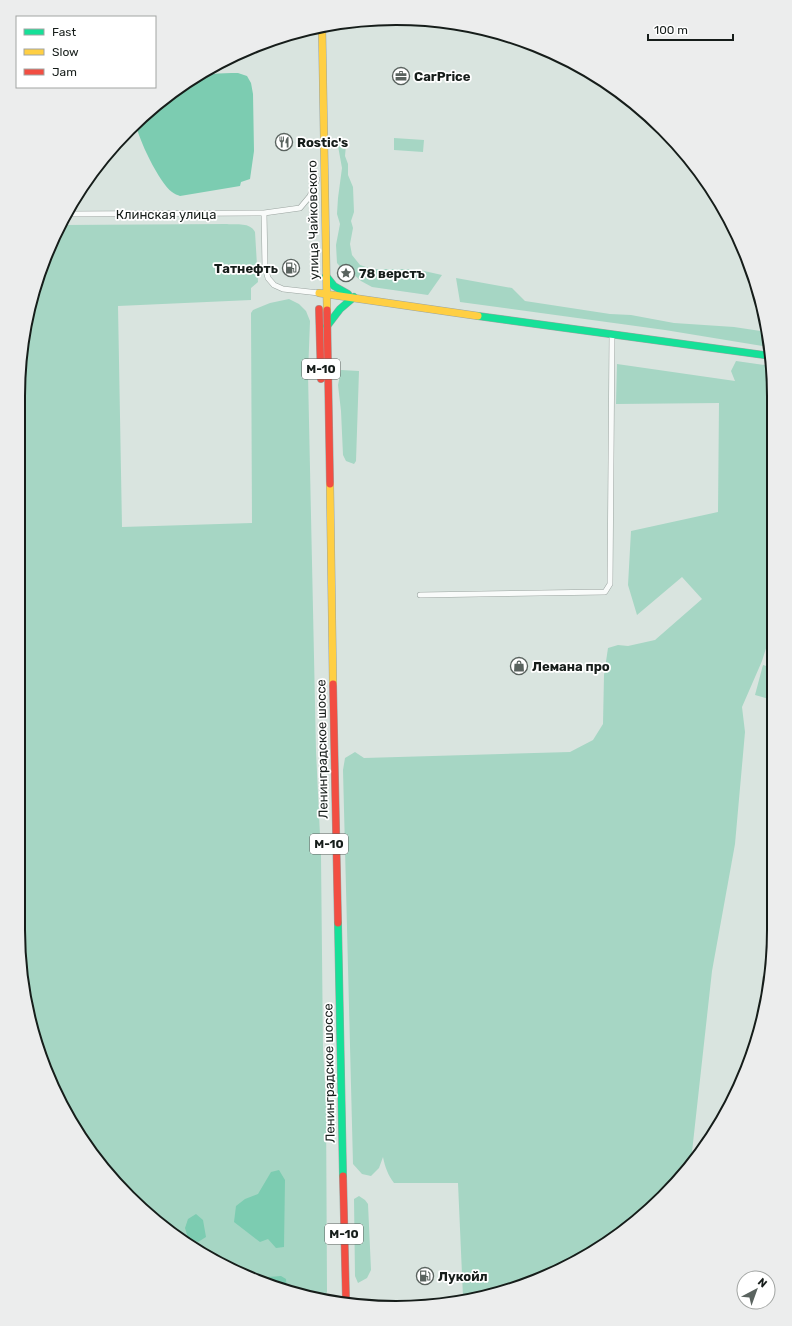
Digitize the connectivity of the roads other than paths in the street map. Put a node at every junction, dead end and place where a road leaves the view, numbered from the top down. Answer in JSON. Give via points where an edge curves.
{"nodes":[{"id":1,"x":322,"y":33,"type":"edge"},
{"id":2,"x":315,"y":34,"type":"edge"},
{"id":3,"x":317,"y":179,"type":"junction"},
{"id":4,"x":264,"y":213,"type":"junction"},
{"id":5,"x":73,"y":214,"type":"edge"},
{"id":6,"x":321,"y":281,"type":"junction"},
{"id":7,"x":354,"y":297,"type":"junction"},
{"id":8,"x":327,"y":326,"type":"junction"},
{"id":9,"x":612,"y":335,"type":"junction"},
{"id":10,"x":765,"y":355,"type":"edge"},
{"id":11,"x":420,"y":595,"type":"dead end"},
{"id":12,"x":339,"y":1296,"type":"edge"},
{"id":13,"x":346,"y":1298,"type":"edge"}],
"edges":[{"from":1,"to":6,"type":"main road","name":"улица Чайковского","number":"М-10"},
{"from":2,"to":3,"type":"main road","name":"улица Чайковского","number":"М-10"},
{"from":3,"to":4,"type":"street","name":"Клинская улица","via":[[310,196],[300,208]]},
{"from":3,"to":6,"type":"main road","name":"улица Чайковского","number":"М-10"},
{"from":4,"to":5,"type":"street","name":"Клинская улица"},
{"from":4,"to":6,"type":"street","via":[[268,278],[274,285],[283,289]]},
{"from":6,"to":7,"type":"main road"},
{"from":6,"to":7,"type":"main road"},
{"from":6,"to":8,"type":"main road","name":"Ленинградское шоссе","number":"М-10"},
{"from":6,"to":12,"type":"main road","name":"Ленинградское шоссе","number":"М-10"},
{"from":7,"to":8,"type":"main road","via":[[340,309]]},
{"from":7,"to":9,"type":"main road"},
{"from":8,"to":13,"type":"main road","name":"Ленинградское шоссе","number":"М-10"},
{"from":9,"to":10,"type":"main road"},
{"from":9,"to":11,"type":"street","via":[[610,584],[605,592]]}]}
